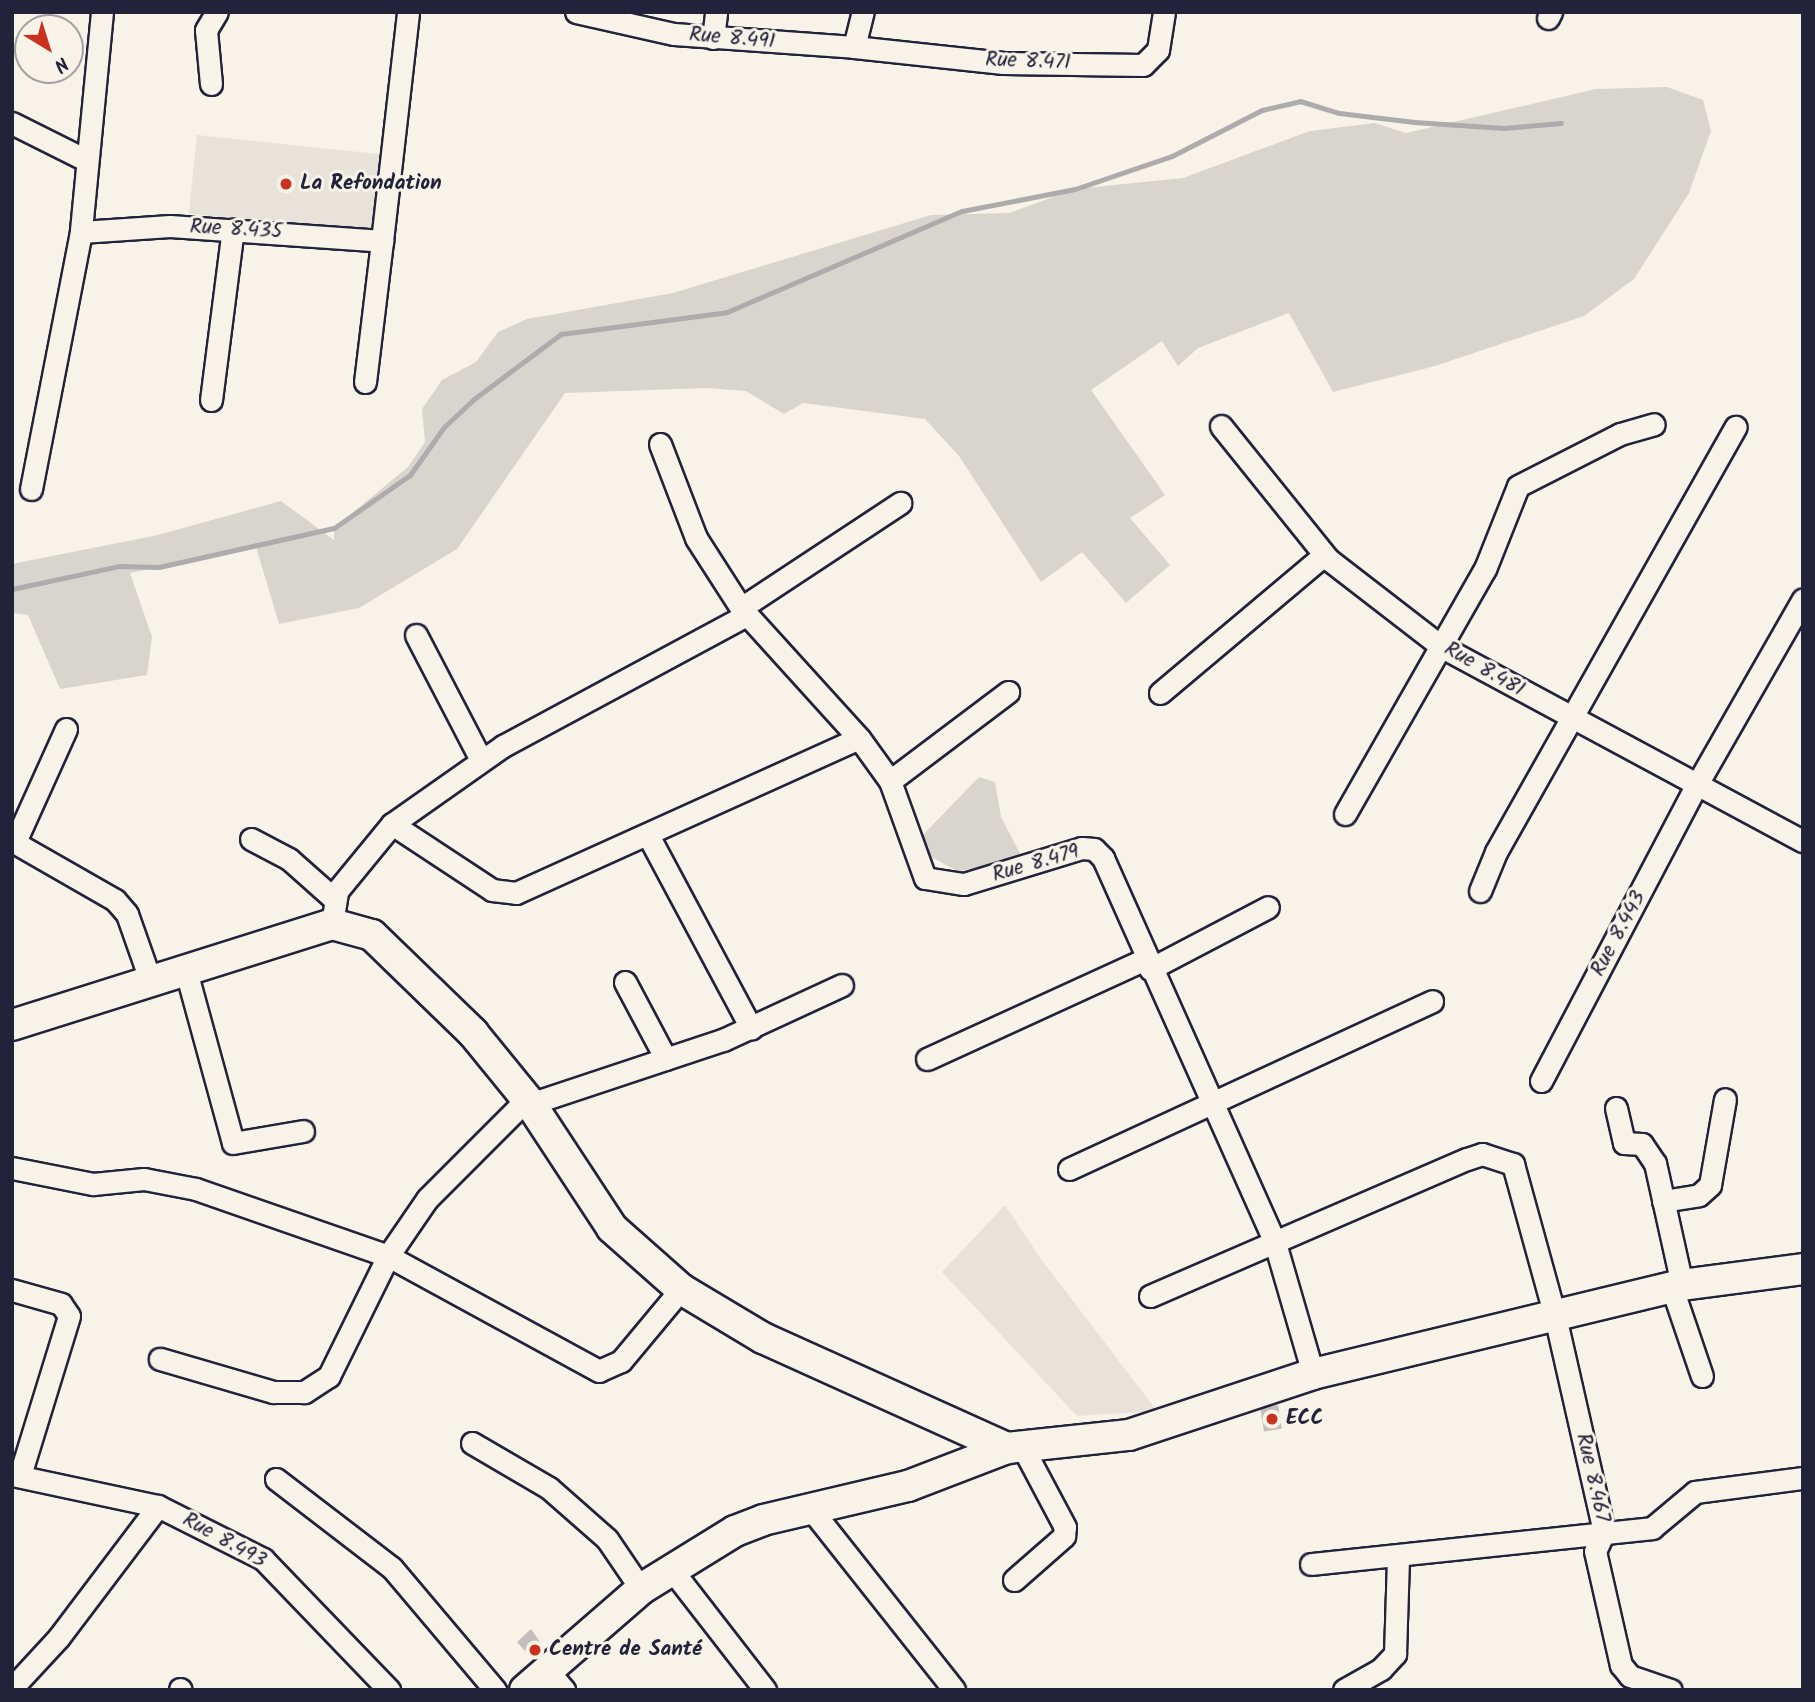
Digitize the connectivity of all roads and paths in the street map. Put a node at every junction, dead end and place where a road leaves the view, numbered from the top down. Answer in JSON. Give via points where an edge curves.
{"nodes":[{"id":1,"x":102,"y":12,"type":"edge"},
{"id":2,"x":217,"y":12,"type":"edge"},
{"id":3,"x":408,"y":12,"type":"edge"},
{"id":4,"x":576,"y":12,"type":"edge"},
{"id":5,"x":716,"y":12,"type":"edge"},
{"id":6,"x":863,"y":12,"type":"edge"},
{"id":7,"x":1164,"y":12,"type":"edge"},
{"id":8,"x":713,"y":38,"type":"junction"},
{"id":9,"x":854,"y":47,"type":"junction"},
{"id":10,"x":211,"y":84,"type":"dead end"},
{"id":11,"x":12,"y":123,"type":"edge"},
{"id":12,"x":86,"y":160,"type":"junction"},
{"id":13,"x":233,"y":229,"type":"junction"},
{"id":14,"x":80,"y":232,"type":"junction"},
{"id":15,"x":382,"y":241,"type":"junction"},
{"id":16,"x":365,"y":382,"type":"dead end"},
{"id":17,"x":211,"y":400,"type":"dead end"},
{"id":18,"x":1654,"y":424,"type":"dead end"},
{"id":19,"x":1221,"y":426,"type":"dead end"},
{"id":20,"x":1735,"y":427,"type":"dead end"},
{"id":21,"x":660,"y":444,"type":"dead end"},
{"id":22,"x":31,"y":489,"type":"dead end"},
{"id":23,"x":900,"y":503,"type":"dead end"},
{"id":24,"x":1324,"y":555,"type":"junction"},
{"id":25,"x":1803,"y":599,"type":"edge"},
{"id":26,"x":744,"y":612,"type":"junction"},
{"id":27,"x":416,"y":635,"type":"dead end"},
{"id":28,"x":1442,"y":646,"type":"junction"},
{"id":29,"x":1008,"y":692,"type":"dead end"},
{"id":30,"x":1160,"y":693,"type":"dead end"},
{"id":31,"x":1572,"y":717,"type":"junction"},
{"id":32,"x":66,"y":729,"type":"dead end"},
{"id":33,"x":859,"y":738,"type":"junction"},
{"id":34,"x":481,"y":760,"type":"junction"},
{"id":35,"x":890,"y":781,"type":"junction"},
{"id":36,"x":1696,"y":786,"type":"junction"},
{"id":37,"x":1345,"y":814,"type":"dead end"},
{"id":38,"x":392,"y":824,"type":"junction"},
{"id":39,"x":649,"y":837,"type":"junction"},
{"id":40,"x":251,"y":839,"type":"dead end"},
{"id":41,"x":1803,"y":841,"type":"edge"},
{"id":42,"x":13,"y":842,"type":"edge"},
{"id":43,"x":1480,"y":891,"type":"dead end"},
{"id":44,"x":1268,"y":907,"type":"dead end"},
{"id":45,"x":333,"y":911,"type":"junction"},
{"id":46,"x":1147,"y":964,"type":"junction"},
{"id":47,"x":186,"y":971,"type":"junction"},
{"id":48,"x":151,"y":982,"type":"junction"},
{"id":49,"x":625,"y":982,"type":"dead end"},
{"id":50,"x":842,"y":985,"type":"dead end"},
{"id":51,"x":1432,"y":1001,"type":"dead end"},
{"id":52,"x":12,"y":1025,"type":"edge"},
{"id":53,"x":751,"y":1028,"type":"junction"},
{"id":54,"x":666,"y":1059,"type":"junction"},
{"id":55,"x":927,"y":1059,"type":"dead end"},
{"id":56,"x":1541,"y":1081,"type":"dead end"},
{"id":57,"x":1725,"y":1099,"type":"dead end"},
{"id":58,"x":530,"y":1103,"type":"junction"},
{"id":59,"x":1213,"y":1103,"type":"junction"},
{"id":60,"x":1616,"y":1108,"type":"dead end"},
{"id":61,"x":303,"y":1131,"type":"dead end"},
{"id":62,"x":12,"y":1168,"type":"edge"},
{"id":63,"x":1069,"y":1168,"type":"dead end"},
{"id":64,"x":1663,"y":1202,"type":"junction"},
{"id":65,"x":1275,"y":1243,"type":"junction"},
{"id":66,"x":388,"y":1256,"type":"junction"},
{"id":67,"x":1803,"y":1269,"type":"edge"},
{"id":68,"x":1677,"y":1287,"type":"junction"},
{"id":69,"x":681,"y":1289,"type":"junction"},
{"id":70,"x":12,"y":1290,"type":"edge"},
{"id":71,"x":1150,"y":1296,"type":"dead end"},
{"id":72,"x":1555,"y":1316,"type":"junction"},
{"id":73,"x":160,"y":1360,"type":"dead end"},
{"id":74,"x":1313,"y":1374,"type":"junction"},
{"id":75,"x":1702,"y":1376,"type":"dead end"},
{"id":76,"x":472,"y":1443,"type":"dead end"},
{"id":77,"x":1015,"y":1448,"type":"junction"},
{"id":78,"x":16,"y":1475,"type":"edge"},
{"id":79,"x":1803,"y":1478,"type":"edge"},
{"id":80,"x":276,"y":1479,"type":"dead end"},
{"id":81,"x":158,"y":1506,"type":"junction"},
{"id":82,"x":810,"y":1508,"type":"junction"},
{"id":83,"x":1604,"y":1532,"type":"junction"},
{"id":84,"x":1398,"y":1558,"type":"junction"},
{"id":85,"x":1311,"y":1564,"type":"dead end"},
{"id":86,"x":672,"y":1570,"type":"junction"},
{"id":87,"x":1014,"y":1580,"type":"dead end"},
{"id":88,"x":641,"y":1589,"type":"junction"},
{"id":89,"x":545,"y":1683,"type":"edge"},
{"id":90,"x":12,"y":1688,"type":"edge"},
{"id":91,"x":389,"y":1690,"type":"edge"},
{"id":92,"x":495,"y":1690,"type":"edge"},
{"id":93,"x":765,"y":1690,"type":"edge"},
{"id":94,"x":954,"y":1690,"type":"edge"},
{"id":95,"x":1344,"y":1690,"type":"edge"},
{"id":96,"x":1671,"y":1690,"type":"edge"}],
"edges":[{"from":1,"to":12,"type":"street"},
{"from":2,"to":10,"type":"street","via":[[206,30]]},
{"from":3,"to":15,"type":"street"},
{"from":4,"to":8,"type":"street","name":"Rue 8.491"},
{"from":5,"to":8,"type":"street"},
{"from":6,"to":9,"type":"street"},
{"from":7,"to":9,"type":"street","name":"Rue 8.471","via":[[1158,50],[1143,65],[1003,63]]},
{"from":8,"to":9,"type":"street","name":"Rue 8.491"},
{"from":11,"to":12,"type":"street"},
{"from":12,"to":14,"type":"street"},
{"from":13,"to":14,"type":"street","name":"Rue 8.435"},
{"from":13,"to":15,"type":"street","name":"Rue 8.435"},
{"from":13,"to":17,"type":"street"},
{"from":14,"to":22,"type":"street"},
{"from":15,"to":16,"type":"street"},
{"from":18,"to":28,"type":"street","via":[[1620,434],[1518,486],[1485,569]]},
{"from":19,"to":24,"type":"street","name":"Rue 8.481"},
{"from":20,"to":31,"type":"street"},
{"from":21,"to":26,"type":"street","name":"Rue 8.479","via":[[696,538]]},
{"from":23,"to":26,"type":"street"},
{"from":24,"to":28,"type":"street","name":"Rue 8.481"},
{"from":24,"to":30,"type":"street"},
{"from":25,"to":36,"type":"street","name":"Rue 8.443"},
{"from":26,"to":33,"type":"street","name":"Rue 8.479"},
{"from":26,"to":34,"type":"street"},
{"from":27,"to":34,"type":"street"},
{"from":28,"to":31,"type":"street","name":"Rue 8.481"},
{"from":28,"to":37,"type":"street"},
{"from":29,"to":35,"type":"street"},
{"from":31,"to":36,"type":"street","name":"Rue 8.481","via":[[1617,737]]},
{"from":31,"to":43,"type":"street"},
{"from":32,"to":42,"type":"street"},
{"from":33,"to":35,"type":"street","name":"Rue 8.479"},
{"from":33,"to":39,"type":"street"},
{"from":34,"to":38,"type":"street"},
{"from":35,"to":46,"type":"street","name":"Rue 8.479","via":[[910,828],[920,870],[931,880],[964,884],[1094,849],[1103,858]]},
{"from":36,"to":41,"type":"street","name":"Rue 8.481"},
{"from":36,"to":56,"type":"street","name":"Rue 8.443"},
{"from":38,"to":39,"type":"street","via":[[504,894]]},
{"from":38,"to":45,"type":"street"},
{"from":39,"to":53,"type":"street"},
{"from":40,"to":45,"type":"street","via":[[289,859]]},
{"from":42,"to":48,"type":"street","via":[[115,900],[127,914]]},
{"from":44,"to":46,"type":"street"},
{"from":45,"to":47,"type":"street"},
{"from":45,"to":58,"type":"street","via":[[390,950],[473,1033]]},
{"from":46,"to":55,"type":"street"},
{"from":46,"to":59,"type":"street","name":"Rue 8.479"},
{"from":47,"to":48,"type":"street"},
{"from":47,"to":61,"type":"street","via":[[233,1143]]},
{"from":48,"to":52,"type":"street"},
{"from":49,"to":54,"type":"street"},
{"from":50,"to":53,"type":"street"},
{"from":51,"to":59,"type":"street"},
{"from":53,"to":54,"type":"street"},
{"from":54,"to":58,"type":"street"},
{"from":57,"to":64,"type":"street","via":[[1710,1185],[1699,1195]]},
{"from":58,"to":66,"type":"street","via":[[492,1130],[427,1199]]},
{"from":58,"to":69,"type":"street","via":[[612,1228]]},
{"from":59,"to":63,"type":"street"},
{"from":59,"to":65,"type":"street","name":"Rue 8.479"},
{"from":60,"to":64,"type":"street","via":[[1624,1143],[1650,1150]]},
{"from":62,"to":66,"type":"street","via":[[93,1184],[144,1179],[196,1189]]},
{"from":64,"to":68,"type":"street"},
{"from":65,"to":71,"type":"street"},
{"from":65,"to":72,"type":"street","name":"Rue 8.467","via":[[1482,1154],[1513,1164]]},
{"from":65,"to":74,"type":"street","name":"Rue 8.479"},
{"from":66,"to":69,"type":"street","via":[[600,1371],[621,1361]]},
{"from":66,"to":73,"type":"street","via":[[329,1376],[304,1392],[274,1392]]},
{"from":67,"to":68,"type":"street"},
{"from":68,"to":72,"type":"street"},
{"from":68,"to":75,"type":"street"},
{"from":69,"to":77,"type":"street","via":[[763,1338]]},
{"from":70,"to":78,"type":"street","via":[[61,1304],[69,1316]]},
{"from":72,"to":74,"type":"street"},
{"from":72,"to":83,"type":"street","name":"Rue 8.467"},
{"from":74,"to":77,"type":"street","via":[[1129,1435]]},
{"from":76,"to":88,"type":"street","via":[[549,1488],[607,1539]]},
{"from":77,"to":82,"type":"street","via":[[908,1486]]},
{"from":77,"to":87,"type":"street","via":[[1065,1527],[1063,1536]]},
{"from":78,"to":81,"type":"street","name":"Rue 8.493"},
{"from":79,"to":83,"type":"street","via":[[1695,1492],[1652,1528]]},
{"from":80,"to":92,"type":"street","via":[[392,1568]]},
{"from":81,"to":90,"type":"street","via":[[59,1637]]},
{"from":81,"to":91,"type":"street","name":"Rue 8.493","via":[[263,1559]]},
{"from":82,"to":86,"type":"street","via":[[735,1531]]},
{"from":82,"to":94,"type":"street"},
{"from":83,"to":84,"type":"street"},
{"from":83,"to":96,"type":"street","name":"Rue 8.467","via":[[1595,1551],[1621,1665],[1630,1676]]},
{"from":84,"to":85,"type":"street"},
{"from":84,"to":95,"type":"street","via":[[1395,1654],[1381,1670]]},
{"from":86,"to":88,"type":"street"},
{"from":86,"to":93,"type":"street"},
{"from":88,"to":89,"type":"street"}]}
